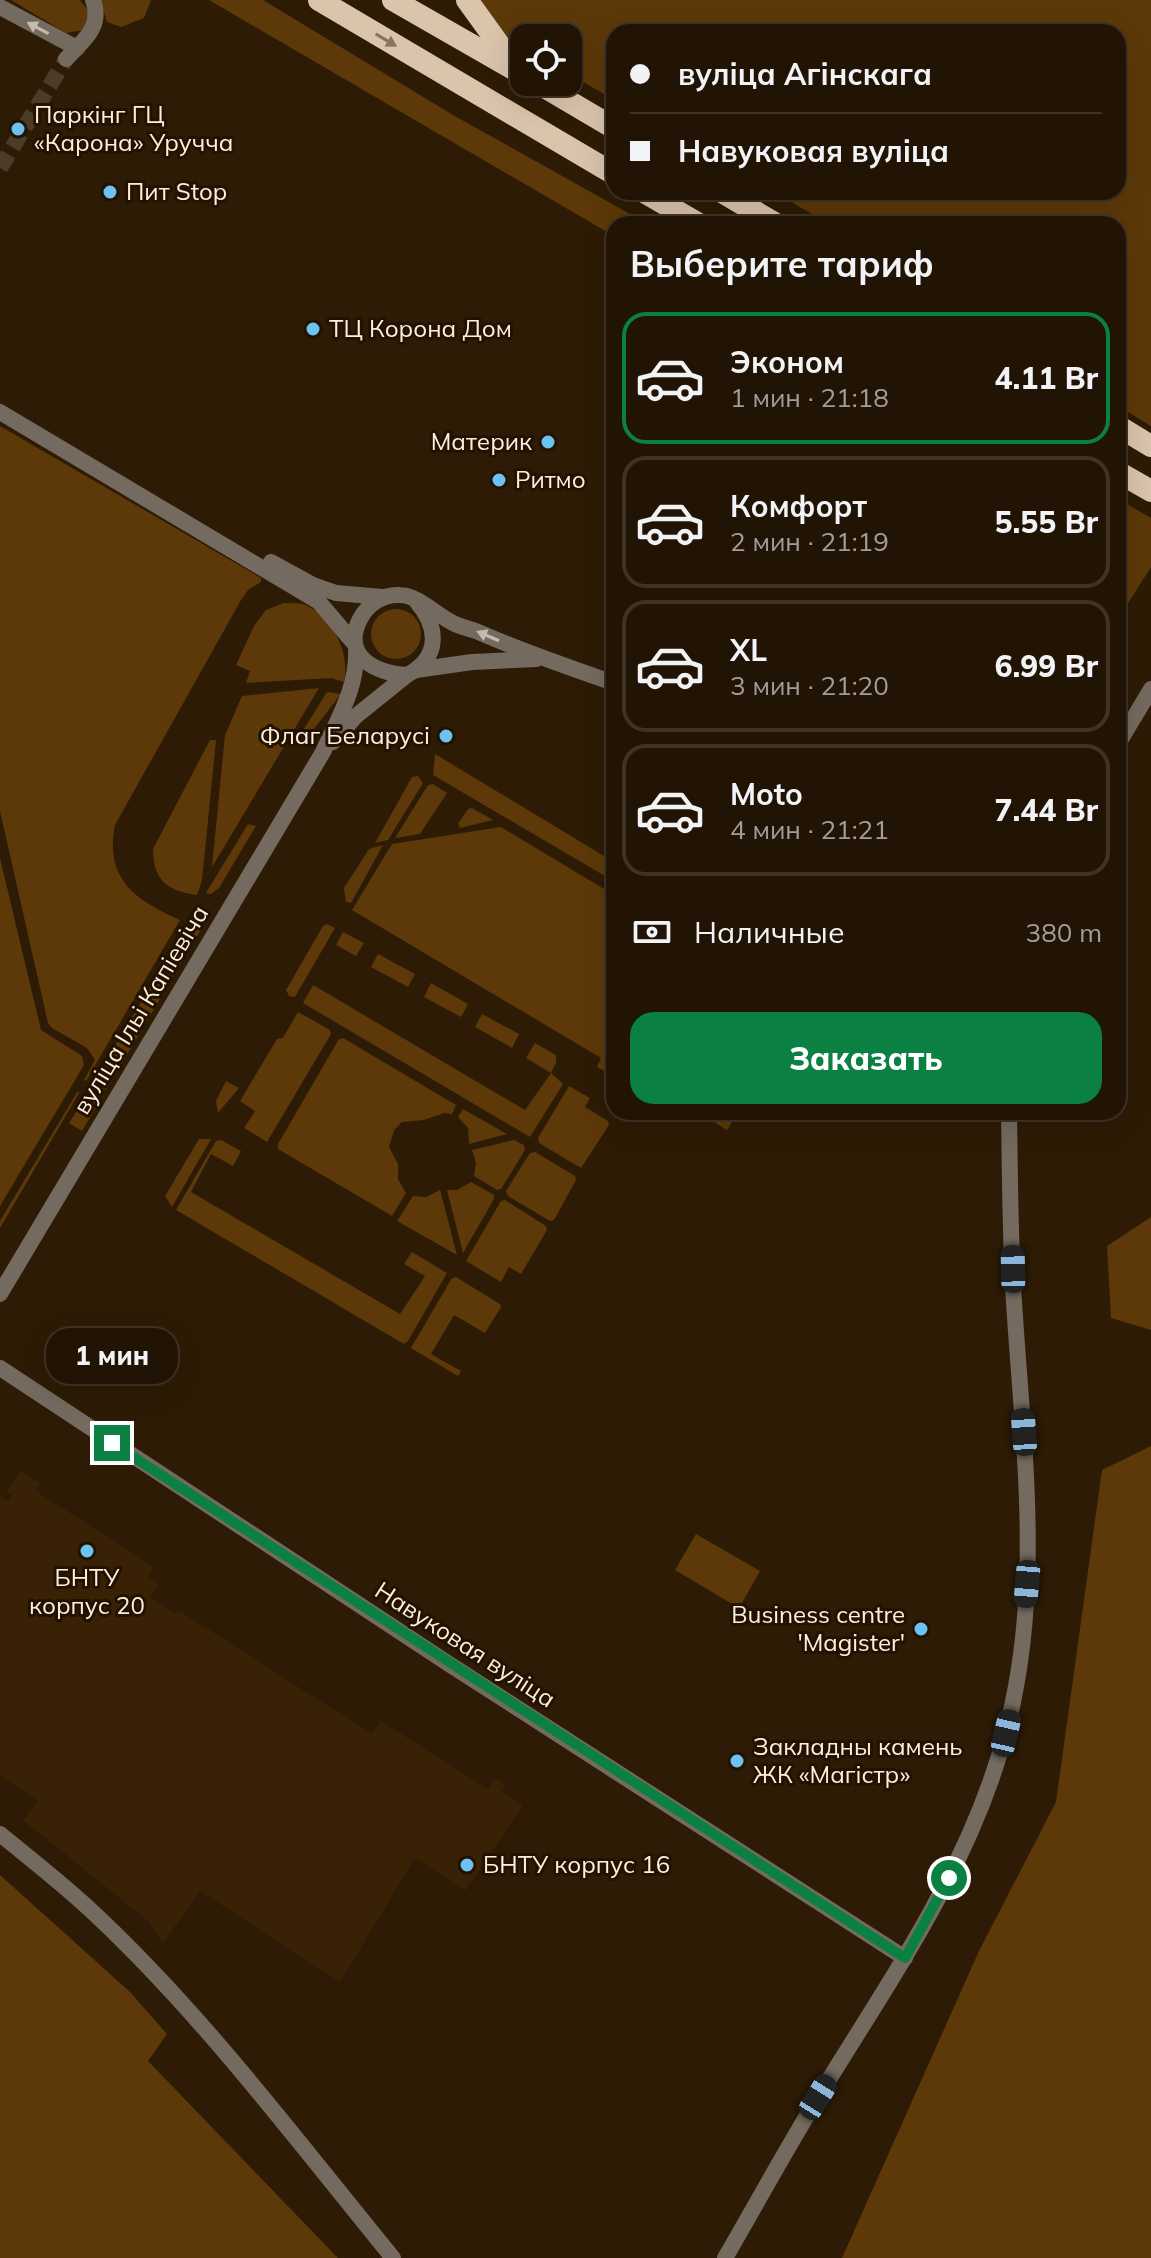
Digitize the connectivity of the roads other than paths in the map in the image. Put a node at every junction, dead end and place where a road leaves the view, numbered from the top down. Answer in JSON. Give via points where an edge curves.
{"nodes":[{"id":1,"x":93,"y":0,"type":"edge"},
{"id":2,"x":319,"y":0,"type":"edge"},
{"id":3,"x":393,"y":0,"type":"edge"},
{"id":4,"x":467,"y":0,"type":"edge"},
{"id":5,"x":0,"y":7,"type":"edge"},
{"id":6,"x":510,"y":56,"type":"edge"},
{"id":7,"x":510,"y":68,"type":"edge"},
{"id":8,"x":559,"y":96,"type":"edge"},
{"id":9,"x":606,"y":123,"type":"edge"},
{"id":10,"x":606,"y":169,"type":"edge"},
{"id":11,"x":658,"y":200,"type":"edge"},
{"id":12,"x":736,"y":200,"type":"edge"},
{"id":13,"x":685,"y":216,"type":"edge"},
{"id":14,"x":762,"y":216,"type":"edge"},
{"id":15,"x":0,"y":412,"type":"edge"},
{"id":16,"x":1126,"y":431,"type":"edge"},
{"id":17,"x":1151,"y":446,"type":"edge"},
{"id":18,"x":1126,"y":477,"type":"edge"},
{"id":19,"x":1151,"y":491,"type":"edge"},
{"id":20,"x":226,"y":544,"type":"junction"},
{"id":21,"x":382,"y":597,"type":"junction"},
{"id":22,"x":417,"y":602,"type":"junction"},
{"id":23,"x":355,"y":645,"type":"junction"},
{"id":24,"x":561,"y":664,"type":"junction"},
{"id":25,"x":411,"y":673,"type":"junction"},
{"id":26,"x":606,"y":680,"type":"edge"},
{"id":27,"x":1151,"y":689,"type":"edge"},
{"id":28,"x":1126,"y":732,"type":"edge"},
{"id":29,"x":323,"y":752,"type":"junction"},
{"id":30,"x":1009,"y":1120,"type":"edge"},
{"id":31,"x":0,"y":1294,"type":"edge"},
{"id":32,"x":0,"y":1368,"type":"edge"},
{"id":33,"x":0,"y":1834,"type":"edge"},
{"id":34,"x":905,"y":1958,"type":"junction"},
{"id":35,"x":393,"y":2258,"type":"edge"},
{"id":36,"x":725,"y":2258,"type":"edge"}],
"edges":[{"from":1,"to":5,"type":"street","one_way":true,"via":[[93,30],[71,54]]},
{"from":2,"to":10,"type":"highway","one_way":true},
{"from":3,"to":7,"type":"highway"},
{"from":4,"to":6,"type":"highway"},
{"from":8,"to":9,"type":"highway"},
{"from":11,"to":13,"type":"highway"},
{"from":12,"to":14,"type":"highway"},
{"from":15,"to":20,"type":"street"},
{"from":16,"to":17,"type":"highway"},
{"from":18,"to":19,"type":"highway"},
{"from":20,"to":21,"type":"street","via":[[336,593]]},
{"from":20,"to":23,"type":"street","via":[[319,602]]},
{"from":21,"to":22,"type":"street","via":[[409,596]]},
{"from":21,"to":23,"type":"street","via":[[361,616]]},
{"from":24,"to":22,"type":"street","one_way":true,"via":[[457,626]]},
{"from":22,"to":25,"type":"street","via":[[430,619],[433,640],[426,660]]},
{"from":23,"to":25,"type":"street","via":[[377,670]]},
{"from":23,"to":29,"type":"street","name":"вуліца Ільі Капіевіча","via":[[351,688]]},
{"from":24,"to":25,"type":"street","via":[[505,659]]},
{"from":24,"to":26,"type":"street"},
{"from":25,"to":29,"type":"street","name":"вуліца Ільі Капіевіча","via":[[356,716]]},
{"from":27,"to":28,"type":"street"},
{"from":29,"to":31,"type":"street","name":"вуліца Ільі Капіевіча"},
{"from":30,"to":34,"type":"street","via":[[1028,1518],[1021,1652],[1006,1733],[980,1812]]},
{"from":32,"to":34,"type":"street","name":"Навуковая вуліца"},
{"from":33,"to":35,"type":"street","via":[[130,1949],[230,2059]]},
{"from":34,"to":36,"type":"street"}]}
